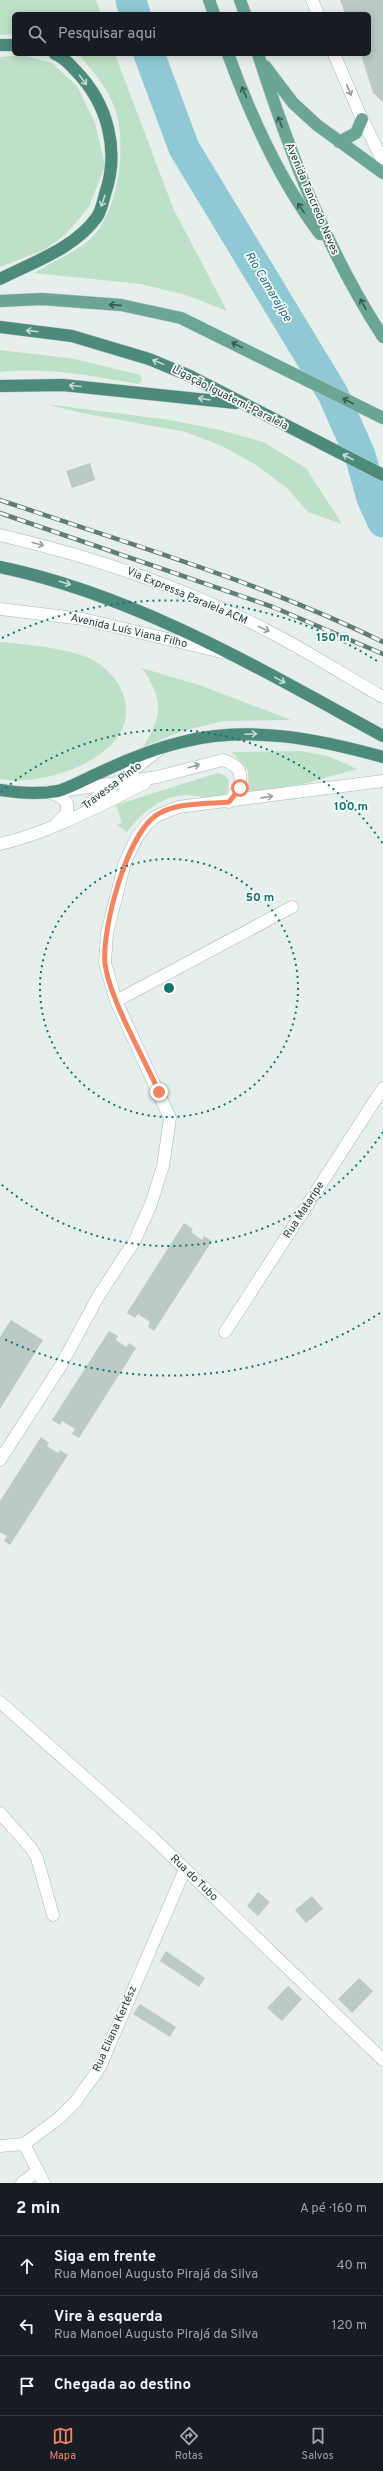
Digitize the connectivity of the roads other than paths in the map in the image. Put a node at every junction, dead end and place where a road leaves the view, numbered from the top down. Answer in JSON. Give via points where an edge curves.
{"nodes":[{"id":1,"x":209,"y":0,"type":"edge"},
{"id":2,"x":240,"y":0,"type":"edge"},
{"id":3,"x":312,"y":0,"type":"edge"},
{"id":4,"x":213,"y":12,"type":"edge"},
{"id":5,"x":244,"y":12,"type":"edge"},
{"id":6,"x":317,"y":12,"type":"edge"},
{"id":7,"x":0,"y":45,"type":"edge"},
{"id":8,"x":12,"y":45,"type":"edge"},
{"id":9,"x":62,"y":56,"type":"edge"},
{"id":10,"x":229,"y":56,"type":"edge"},
{"id":11,"x":258,"y":56,"type":"edge"},
{"id":12,"x":335,"y":56,"type":"edge"},
{"id":13,"x":362,"y":119,"type":"junction"},
{"id":14,"x":339,"y":142,"type":"junction"},
{"id":15,"x":383,"y":161,"type":"edge"},
{"id":16,"x":383,"y":173,"type":"edge"},
{"id":17,"x":333,"y":251,"type":"junction"},
{"id":18,"x":0,"y":279,"type":"edge"},
{"id":19,"x":0,"y":301,"type":"edge"},
{"id":20,"x":0,"y":328,"type":"edge"},
{"id":21,"x":383,"y":337,"type":"edge"},
{"id":22,"x":0,"y":386,"type":"edge"},
{"id":23,"x":243,"y":404,"type":"junction"},
{"id":24,"x":383,"y":418,"type":"edge"},
{"id":25,"x":383,"y":475,"type":"edge"},
{"id":26,"x":0,"y":535,"type":"edge"},
{"id":27,"x":0,"y":567,"type":"edge"},
{"id":28,"x":0,"y":609,"type":"edge"},
{"id":29,"x":233,"y":655,"type":"junction"},
{"id":30,"x":383,"y":697,"type":"edge"},
{"id":31,"x":383,"y":736,"type":"edge"},
{"id":32,"x":163,"y":747,"type":"junction"},
{"id":33,"x":383,"y":757,"type":"edge"},
{"id":34,"x":157,"y":777,"type":"junction"},
{"id":35,"x":383,"y":780,"type":"edge"},
{"id":36,"x":118,"y":783,"type":"junction"},
{"id":37,"x":0,"y":790,"type":"edge"},
{"id":38,"x":53,"y":791,"type":"junction"},
{"id":39,"x":229,"y":802,"type":"junction"},
{"id":40,"x":57,"y":825,"type":"junction"},
{"id":41,"x":0,"y":844,"type":"edge"},
{"id":42,"x":292,"y":907,"type":"dead end"},
{"id":43,"x":116,"y":1001,"type":"junction"},
{"id":44,"x":383,"y":1088,"type":"edge"},
{"id":45,"x":225,"y":1332,"type":"dead end"},
{"id":46,"x":0,"y":1460,"type":"edge"},
{"id":47,"x":0,"y":1702,"type":"edge"},
{"id":48,"x":0,"y":1814,"type":"edge"},
{"id":49,"x":185,"y":1869,"type":"junction"},
{"id":50,"x":53,"y":1914,"type":"dead end"},
{"id":51,"x":383,"y":2060,"type":"edge"},
{"id":52,"x":24,"y":2144,"type":"junction"},
{"id":53,"x":0,"y":2146,"type":"edge"},
{"id":54,"x":38,"y":2171,"type":"junction"},
{"id":55,"x":22,"y":2183,"type":"edge"},
{"id":56,"x":44,"y":2183,"type":"edge"}],
"edges":[{"from":1,"to":4,"type":"main road"},
{"from":2,"to":5,"type":"main road"},
{"from":3,"to":6,"type":"street"},
{"from":7,"to":8,"type":"highway"},
{"from":9,"to":18,"type":"highway","one_way":true,"via":[[83,78],[102,108],[113,152],[111,177],[98,216],[84,232],[38,262]]},
{"from":17,"to":10,"type":"main road","one_way":true,"via":[[300,208],[275,161]]},
{"from":11,"to":14,"type":"main road","via":[[293,102],[317,126]]},
{"from":17,"to":11,"type":"main road","name":"Avenida Tancredo Neves","one_way":true,"via":[[302,180]]},
{"from":12,"to":13,"type":"street","one_way":true},
{"from":13,"to":14,"type":"main road","via":[[356,133]]},
{"from":13,"to":15,"type":"street"},
{"from":14,"to":16,"type":"main road"},
{"from":21,"to":17,"type":"main road","name":"Avenida Tancredo Neves","one_way":true},
{"from":24,"to":19,"type":"main road","one_way":true,"via":[[272,362],[174,317],[122,305],[42,299]]},
{"from":23,"to":20,"type":"highway","name":"Ligação Iguatemi-Paralela","one_way":true,"via":[[190,376],[108,345],[72,336]]},
{"from":23,"to":22,"type":"highway","one_way":true,"via":[[63,385]]},
{"from":25,"to":23,"type":"highway","name":"Ligação Iguatemi-Paralela","one_way":true},
{"from":26,"to":30,"type":"street","name":"Via Expressa Paralela ACM","one_way":true,"via":[[152,579],[271,632]]},
{"from":27,"to":29,"type":"highway","one_way":true,"via":[[90,590]]},
{"from":28,"to":29,"type":"street","name":"Avenida Luís Viana Filho","via":[[82,619]]},
{"from":29,"to":31,"type":"highway","one_way":true},
{"from":32,"to":33,"type":"highway","one_way":true,"via":[[212,737],[262,734],[336,744]]},
{"from":32,"to":36,"type":"street","name":"Travessa Pinto"},
{"from":32,"to":38,"type":"highway"},
{"from":34,"to":36,"type":"street"},
{"from":34,"to":39,"type":"street","one_way":true,"via":[[210,762],[223,760],[233,763],[241,775],[241,781],[240,788]]},
{"from":34,"to":40,"type":"street","name":"Travessa Pinto"},
{"from":39,"to":35,"type":"street","one_way":true},
{"from":36,"to":38,"type":"street"},
{"from":36,"to":40,"type":"street","name":"Travessa Pinto"},
{"from":37,"to":38,"type":"highway"},
{"from":38,"to":40,"type":"street","name":"Travessa Pinto","via":[[67,803],[68,808]]},
{"from":39,"to":43,"type":"street","via":[[178,807],[166,811],[147,824],[136,839],[125,862],[107,932],[105,963]]},
{"from":40,"to":41,"type":"street","name":"Travessa Pinto"},
{"from":42,"to":43,"type":"street"},
{"from":43,"to":46,"type":"street","via":[[170,1118],[163,1166],[151,1204],[135,1240],[98,1296],[60,1366]]},
{"from":44,"to":45,"type":"street","name":"Rua Mataripe"},
{"from":47,"to":49,"type":"street","name":"Rua do Tubo"},
{"from":48,"to":50,"type":"street","via":[[31,1848],[41,1871]]},
{"from":49,"to":51,"type":"street","name":"Rua do Tubo"},
{"from":49,"to":52,"type":"street","name":"Rua Eliana Kertész","via":[[100,2066],[76,2101],[58,2119]]},
{"from":52,"to":53,"type":"street"},
{"from":52,"to":54,"type":"street"},
{"from":54,"to":55,"type":"street"},
{"from":54,"to":56,"type":"street"}]}
